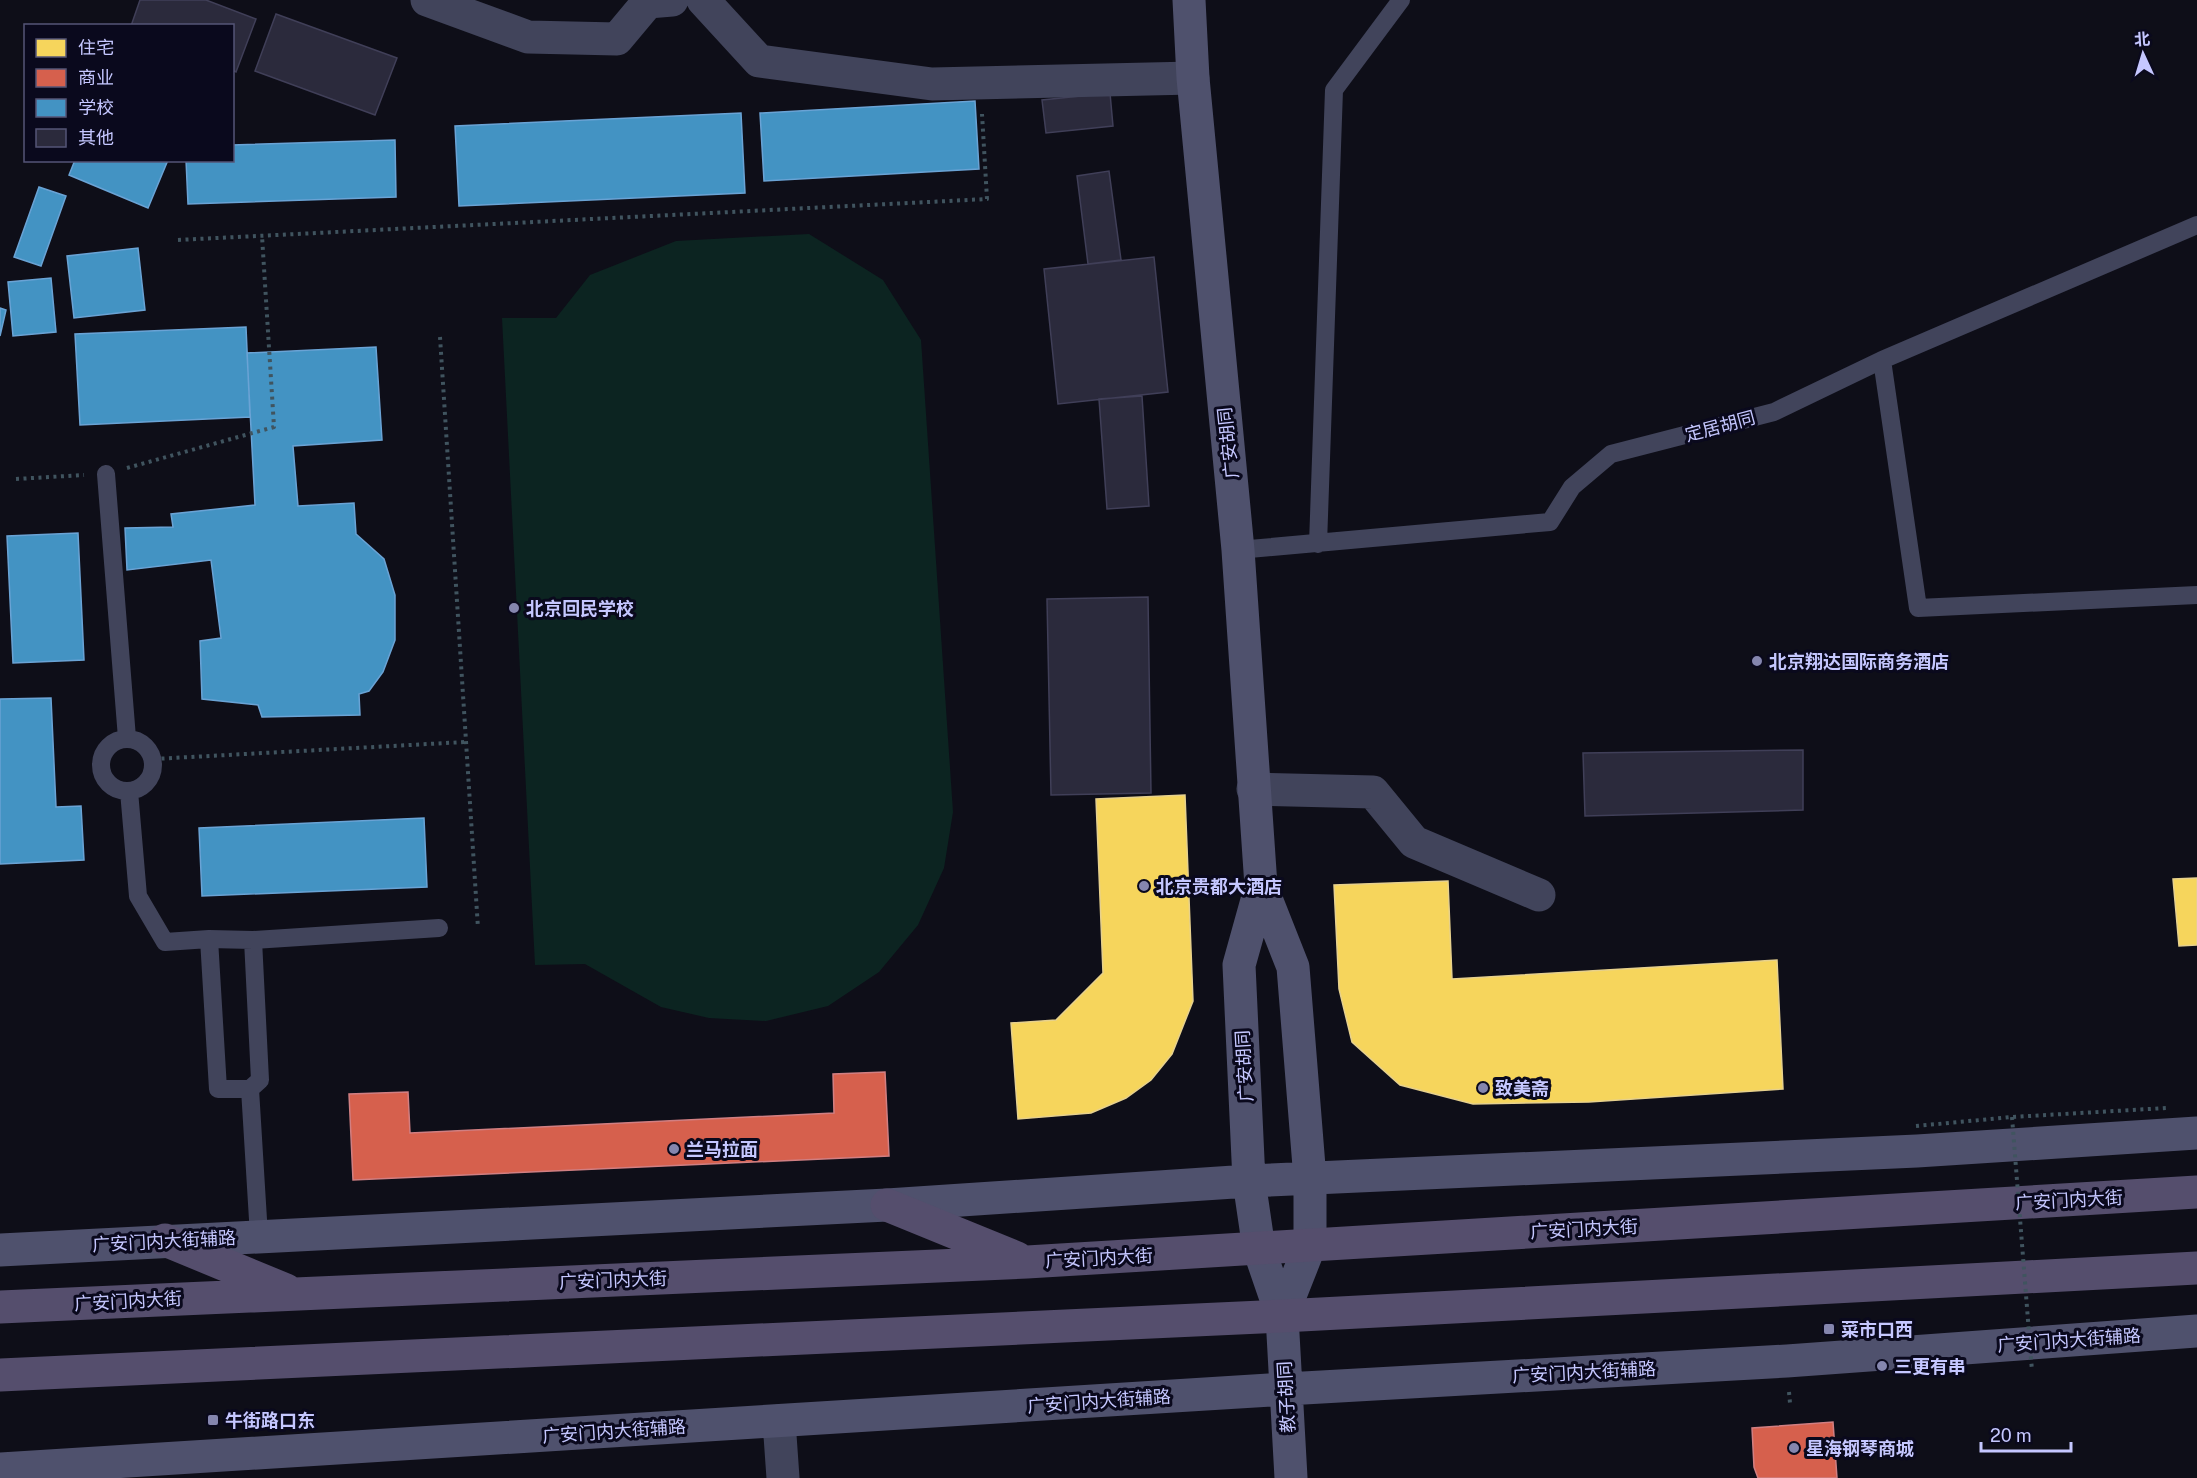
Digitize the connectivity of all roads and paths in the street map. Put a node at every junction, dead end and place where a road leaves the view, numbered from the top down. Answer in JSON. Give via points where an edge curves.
{"nodes":[{"id":1,"x":427,"y":0,"type":"edge"},
{"id":2,"x":672,"y":0,"type":"edge"},
{"id":3,"x":703,"y":0,"type":"edge"},
{"id":4,"x":1189,"y":0,"type":"edge"},
{"id":5,"x":1401,"y":0,"type":"edge"},
{"id":6,"x":1193,"y":78,"type":"junction"},
{"id":7,"x":981,"y":84,"type":"junction"},
{"id":8,"x":2197,"y":225,"type":"edge"},
{"id":9,"x":262,"y":236,"type":"junction"},
{"id":10,"x":178,"y":240,"type":"dead end"},
{"id":11,"x":440,"y":338,"type":"dead end"},
{"id":12,"x":1882,"y":360,"type":"junction"},
{"id":13,"x":106,"y":474,"type":"junction"},
{"id":14,"x":16,"y":479,"type":"dead end"},
{"id":15,"x":1318,"y":544,"type":"junction"},
{"id":16,"x":1238,"y":550,"type":"junction"},
{"id":17,"x":2197,"y":595,"type":"edge"},
{"id":18,"x":127,"y":738,"type":"junction"},
{"id":19,"x":465,"y":742,"type":"junction"},
{"id":20,"x":154,"y":759,"type":"junction"},
{"id":21,"x":1253,"y":789,"type":"junction"},
{"id":22,"x":129,"y":791,"type":"junction"},
{"id":23,"x":1261,"y":886,"type":"junction"},
{"id":24,"x":1539,"y":895,"type":"dead end"},
{"id":25,"x":439,"y":928,"type":"dead end"},
{"id":26,"x":478,"y":928,"type":"dead end"},
{"id":27,"x":209,"y":939,"type":"junction"},
{"id":28,"x":253,"y":939,"type":"junction"},
{"id":29,"x":250,"y":1089,"type":"junction"},
{"id":30,"x":2166,"y":1108,"type":"dead end"},
{"id":31,"x":2013,"y":1117,"type":"junction"},
{"id":32,"x":1916,"y":1126,"type":"dead end"},
{"id":33,"x":2197,"y":1133,"type":"edge"},
{"id":34,"x":1310,"y":1179,"type":"junction"},
{"id":35,"x":1249,"y":1181,"type":"junction"},
{"id":36,"x":2197,"y":1192,"type":"edge"},
{"id":37,"x":887,"y":1205,"type":"junction"},
{"id":38,"x":259,"y":1236,"type":"junction"},
{"id":39,"x":165,"y":1240,"type":"junction"},
{"id":40,"x":1310,"y":1245,"type":"junction"},
{"id":41,"x":1259,"y":1249,"type":"junction"},
{"id":42,"x":0,"y":1250,"type":"edge"},
{"id":43,"x":1027,"y":1262,"type":"junction"},
{"id":44,"x":2197,"y":1268,"type":"edge"},
{"id":45,"x":296,"y":1294,"type":"junction"},
{"id":46,"x":0,"y":1307,"type":"edge"},
{"id":47,"x":1282,"y":1316,"type":"junction"},
{"id":48,"x":2197,"y":1331,"type":"edge"},
{"id":49,"x":2032,"y":1371,"type":"dead end"},
{"id":50,"x":0,"y":1375,"type":"edge"},
{"id":51,"x":1286,"y":1389,"type":"junction"},
{"id":52,"x":778,"y":1421,"type":"junction"},
{"id":53,"x":0,"y":1469,"type":"edge"},
{"id":54,"x":68,"y":1472,"type":"edge"},
{"id":55,"x":783,"y":1478,"type":"edge"},
{"id":56,"x":1291,"y":1478,"type":"edge"}],
"edges":[{"from":1,"to":2,"type":"street","via":[[528,37],[617,39],[648,2]]},
{"from":3,"to":7,"type":"street","via":[[759,61],[932,84]]},
{"from":4,"to":6,"type":"street","name":"广安胡同"},
{"from":5,"to":15,"type":"lane","via":[[1334,90]]},
{"from":6,"to":7,"type":"street"},
{"from":6,"to":16,"type":"street","name":"广安胡同"},
{"from":7,"to":9,"type":"path","via":[[987,200]]},
{"from":8,"to":12,"type":"lane","name":"定居胡同"},
{"from":9,"to":10,"type":"path"},
{"from":9,"to":13,"type":"path","via":[[273,427]]},
{"from":11,"to":19,"type":"path"},
{"from":12,"to":15,"type":"lane","name":"定居胡同","via":[[1774,412],[1611,454],[1572,487],[1550,522]]},
{"from":12,"to":17,"type":"lane","via":[[1918,608]]},
{"from":13,"to":14,"type":"path"},
{"from":13,"to":18,"type":"lane"},
{"from":15,"to":16,"type":"lane","name":"定居胡同"},
{"from":16,"to":21,"type":"street","name":"广安胡同"},
{"from":18,"to":20,"type":"lane","via":[[144,744]]},
{"from":18,"to":22,"type":"lane","via":[[109,745],[100,761],[104,780],[119,791]]},
{"from":19,"to":20,"type":"path"},
{"from":19,"to":26,"type":"path"},
{"from":20,"to":22,"type":"lane","via":[[152,778],[138,790]]},
{"from":21,"to":23,"type":"street","name":"广安胡同"},
{"from":21,"to":24,"type":"street","via":[[1373,792],[1414,842]]},
{"from":22,"to":27,"type":"lane","via":[[138,896],[165,942]]},
{"from":23,"to":34,"type":"street","name":"广安胡同","via":[[1293,967]]},
{"from":23,"to":35,"type":"street","name":"广安胡同","via":[[1239,965]]},
{"from":25,"to":28,"type":"lane"},
{"from":27,"to":28,"type":"lane"},
{"from":27,"to":29,"type":"lane","via":[[218,1089]]},
{"from":28,"to":29,"type":"lane","via":[[260,1080]]},
{"from":29,"to":38,"type":"lane"},
{"from":30,"to":31,"type":"path","bridge":true},
{"from":31,"to":32,"type":"path","bridge":true},
{"from":31,"to":49,"type":"path","bridge":true},
{"from":33,"to":34,"type":"street","name":"广安门内大街辅路","via":[[1917,1151]]},
{"from":34,"to":35,"type":"street","name":"广安门内大街辅路"},
{"from":34,"to":40,"type":"street","name":"广安胡同"},
{"from":35,"to":37,"type":"street","name":"广安门内大街辅路"},
{"from":35,"to":41,"type":"street","name":"广安胡同"},
{"from":36,"to":40,"type":"main road","name":"广安门内大街"},
{"from":37,"to":38,"type":"street","name":"广安门内大街辅路"},
{"from":37,"to":43,"type":"main road"},
{"from":38,"to":39,"type":"street","name":"广安门内大街辅路"},
{"from":39,"to":42,"type":"street","name":"广安门内大街辅路"},
{"from":39,"to":45,"type":"main road"},
{"from":40,"to":41,"type":"main road","name":"广安门内大街"},
{"from":40,"to":47,"type":"street"},
{"from":41,"to":43,"type":"main road","name":"广安门内大街"},
{"from":41,"to":47,"type":"street","name":"广安胡同"},
{"from":43,"to":45,"type":"main road","name":"广安门内大街"},
{"from":44,"to":47,"type":"main road"},
{"from":45,"to":46,"type":"main road","name":"广安门内大街"},
{"from":47,"to":50,"type":"main road"},
{"from":47,"to":51,"type":"street","name":"教子胡同"},
{"from":48,"to":51,"type":"street","name":"广安门内大街辅路","via":[[1787,1361]]},
{"from":51,"to":52,"type":"street","name":"广安门内大街辅路"},
{"from":51,"to":56,"type":"street","name":"教子胡同"},
{"from":52,"to":54,"type":"street","name":"广安门内大街辅路"},
{"from":52,"to":55,"type":"street"},
{"from":53,"to":54,"type":"street","name":"广安门内大街辅路"}]}
